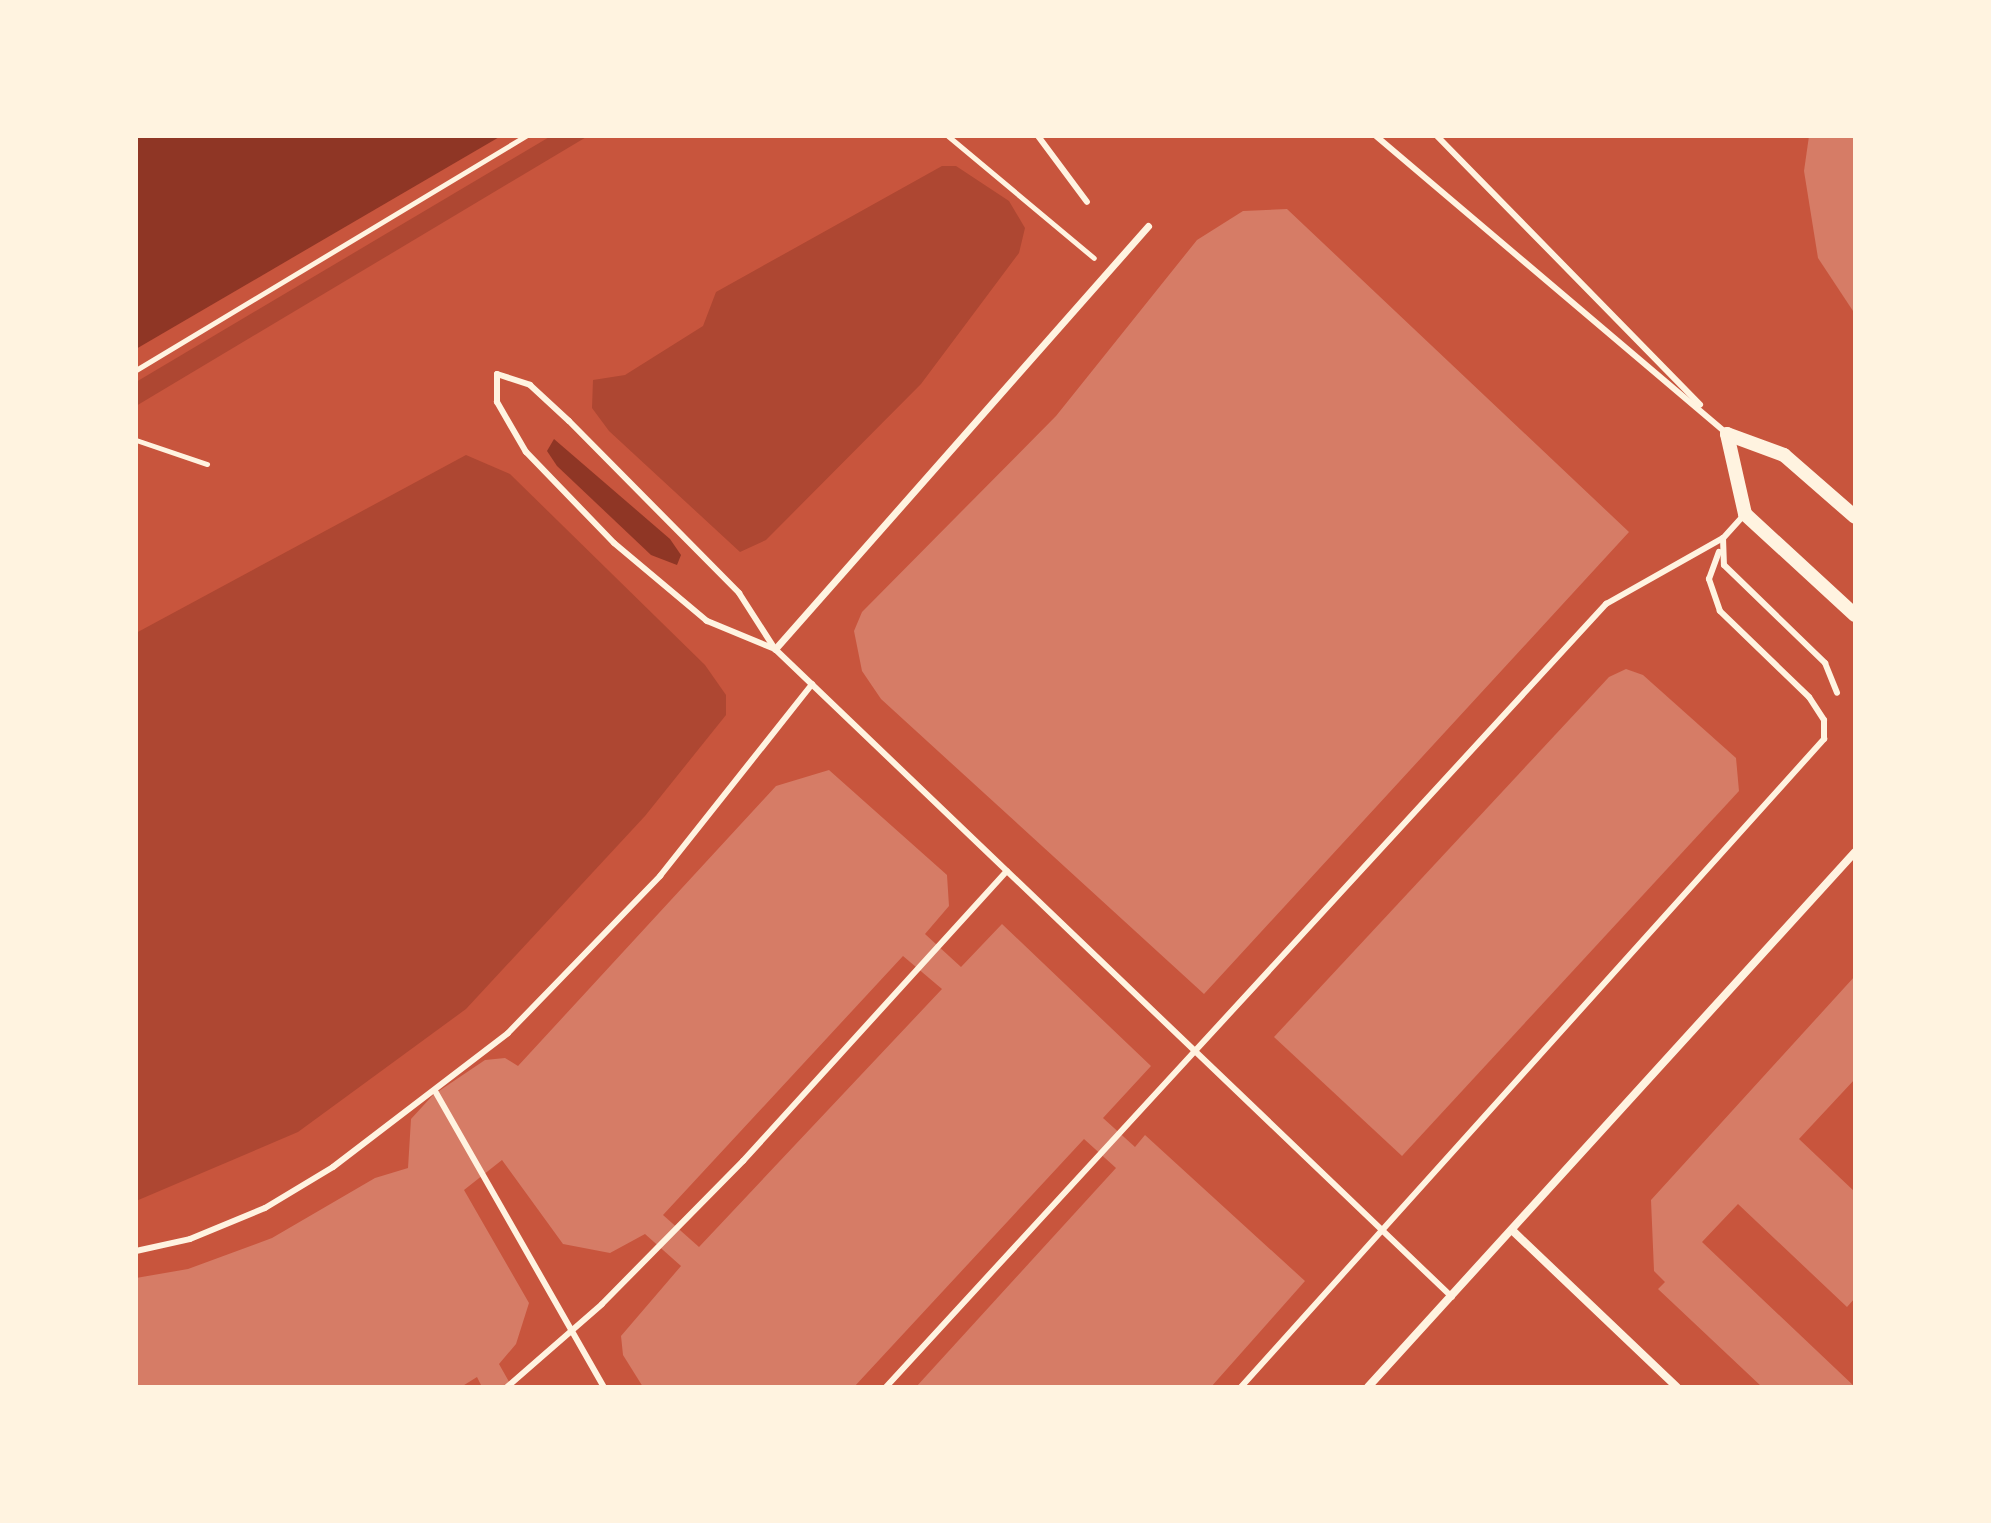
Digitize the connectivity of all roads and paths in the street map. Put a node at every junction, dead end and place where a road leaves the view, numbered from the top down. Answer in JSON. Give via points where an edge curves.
{"nodes":[{"id":1,"x":526,"y":136,"type":"edge"},
{"id":2,"x":948,"y":136,"type":"edge"},
{"id":3,"x":1038,"y":136,"type":"edge"},
{"id":4,"x":1376,"y":136,"type":"edge"},
{"id":5,"x":1437,"y":136,"type":"edge"},
{"id":6,"x":1087,"y":202,"type":"dead end"},
{"id":7,"x":1148,"y":226,"type":"dead end"},
{"id":8,"x":1107,"y":268,"type":"junction"},
{"id":9,"x":136,"y":370,"type":"edge"},
{"id":10,"x":1727,"y":434,"type":"junction"},
{"id":11,"x":136,"y":440,"type":"edge"},
{"id":12,"x":207,"y":464,"type":"dead end"},
{"id":13,"x":1745,"y":514,"type":"junction"},
{"id":14,"x":1855,"y":517,"type":"edge"},
{"id":15,"x":1723,"y":538,"type":"junction"},
{"id":16,"x":1719,"y":552,"type":"junction"},
{"id":17,"x":1855,"y":615,"type":"edge"},
{"id":18,"x":775,"y":649,"type":"junction"},
{"id":19,"x":812,"y":684,"type":"junction"},
{"id":20,"x":1837,"y":693,"type":"dead end"},
{"id":21,"x":1855,"y":852,"type":"edge"},
{"id":22,"x":1007,"y":871,"type":"junction"},
{"id":23,"x":1192,"y":1048,"type":"junction"},
{"id":24,"x":435,"y":1091,"type":"junction"},
{"id":25,"x":1383,"y":1231,"type":"junction"},
{"id":26,"x":1514,"y":1232,"type":"junction"},
{"id":27,"x":136,"y":1251,"type":"edge"},
{"id":28,"x":1453,"y":1298,"type":"junction"},
{"id":29,"x":571,"y":1333,"type":"junction"},
{"id":30,"x":507,"y":1387,"type":"edge"},
{"id":31,"x":604,"y":1387,"type":"edge"},
{"id":32,"x":886,"y":1387,"type":"edge"},
{"id":33,"x":1241,"y":1387,"type":"edge"},
{"id":34,"x":1368,"y":1387,"type":"edge"},
{"id":35,"x":1677,"y":1387,"type":"edge"}],
"edges":[{"from":1,"to":9,"type":"path"},
{"from":2,"to":8,"type":"path"},
{"from":3,"to":6,"type":"lane"},
{"from":4,"to":10,"type":"lane"},
{"from":5,"to":10,"type":"lane"},
{"from":7,"to":8,"type":"street"},
{"from":8,"to":18,"type":"street"},
{"from":10,"to":13,"type":"street"},
{"from":10,"to":14,"type":"street","via":[[1784,455]]},
{"from":11,"to":12,"type":"path"},
{"from":13,"to":15,"type":"lane"},
{"from":13,"to":17,"type":"street"},
{"from":15,"to":16,"type":"lane"},
{"from":15,"to":23,"type":"lane","via":[[1606,604]]},
{"from":16,"to":20,"type":"lane","via":[[1724,565],[1825,663]]},
{"from":16,"to":25,"type":"lane","via":[[1709,579],[1720,611],[1809,697],[1824,720],[1824,739]]},
{"from":18,"to":18,"type":"lane","via":[[739,593],[569,421],[530,385],[497,374],[497,402],[526,452],[614,543],[707,621]]},
{"from":18,"to":19,"type":"lane"},
{"from":19,"to":22,"type":"lane"},
{"from":19,"to":24,"type":"lane","via":[[607,935],[518,1023]]},
{"from":21,"to":26,"type":"street"},
{"from":22,"to":23,"type":"lane"},
{"from":22,"to":29,"type":"lane","via":[[908,986]]},
{"from":23,"to":25,"type":"lane"},
{"from":23,"to":32,"type":"lane"},
{"from":24,"to":27,"type":"lane","via":[[265,1208],[190,1239]]},
{"from":24,"to":29,"type":"lane"},
{"from":25,"to":28,"type":"lane"},
{"from":25,"to":33,"type":"lane"},
{"from":26,"to":28,"type":"street"},
{"from":26,"to":35,"type":"street"},
{"from":28,"to":34,"type":"street"},
{"from":29,"to":30,"type":"lane"},
{"from":29,"to":31,"type":"lane"}]}
